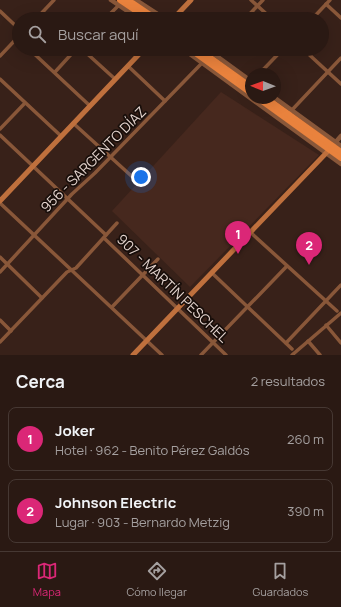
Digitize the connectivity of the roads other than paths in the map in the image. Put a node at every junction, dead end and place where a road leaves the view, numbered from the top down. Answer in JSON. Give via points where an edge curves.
{"nodes":[{"id":1,"x":54,"y":0,"type":"edge"},
{"id":2,"x":111,"y":0,"type":"edge"},
{"id":3,"x":128,"y":0,"type":"edge"},
{"id":4,"x":136,"y":0,"type":"edge"},
{"id":5,"x":191,"y":0,"type":"edge"},
{"id":6,"x":251,"y":0,"type":"edge"},
{"id":7,"x":262,"y":0,"type":"edge"},
{"id":8,"x":330,"y":0,"type":"edge"},
{"id":9,"x":119,"y":3,"type":"edge"},
{"id":10,"x":326,"y":4,"type":"junction"},
{"id":11,"x":257,"y":6,"type":"junction"},
{"id":12,"x":0,"y":11,"type":"edge"},
{"id":13,"x":43,"y":12,"type":"edge"},
{"id":14,"x":111,"y":12,"type":"edge"},
{"id":15,"x":130,"y":12,"type":"edge"},
{"id":16,"x":135,"y":12,"type":"edge"},
{"id":17,"x":146,"y":12,"type":"edge"},
{"id":18,"x":154,"y":12,"type":"edge"},
{"id":19,"x":180,"y":12,"type":"edge"},
{"id":20,"x":251,"y":12,"type":"edge"},
{"id":21,"x":264,"y":12,"type":"edge"},
{"id":22,"x":319,"y":12,"type":"edge"},
{"id":23,"x":341,"y":18,"type":"edge"},
{"id":24,"x":12,"y":22,"type":"edge"},
{"id":25,"x":12,"y":44,"type":"edge"},
{"id":26,"x":0,"y":56,"type":"edge"},
{"id":27,"x":37,"y":56,"type":"edge"},
{"id":28,"x":69,"y":56,"type":"edge"},
{"id":29,"x":90,"y":56,"type":"edge"},
{"id":30,"x":137,"y":56,"type":"edge"},
{"id":31,"x":192,"y":56,"type":"edge"},
{"id":32,"x":200,"y":56,"type":"edge"},
{"id":33,"x":212,"y":56,"type":"edge"},
{"id":34,"x":213,"y":56,"type":"edge"},
{"id":35,"x":276,"y":56,"type":"edge"},
{"id":36,"x":311,"y":56,"type":"edge"},
{"id":37,"x":341,"y":58,"type":"edge"},
{"id":38,"x":202,"y":63,"type":"junction"},
{"id":39,"x":228,"y":65,"type":"junction"},
{"id":40,"x":128,"y":66,"type":"junction"},
{"id":41,"x":265,"y":68,"type":"edge"},
{"id":42,"x":54,"y":72,"type":"junction"},
{"id":43,"x":328,"y":72,"type":"junction"},
{"id":44,"x":232,"y":73,"type":"junction"},
{"id":45,"x":0,"y":79,"type":"edge"},
{"id":46,"x":115,"y":79,"type":"junction"},
{"id":47,"x":245,"y":80,"type":"edge"},
{"id":48,"x":245,"y":81,"type":"edge"},
{"id":49,"x":341,"y":84,"type":"edge"},
{"id":50,"x":245,"y":89,"type":"edge"},
{"id":51,"x":165,"y":101,"type":"junction"},
{"id":52,"x":25,"y":103,"type":"junction"},
{"id":53,"x":267,"y":104,"type":"edge"},
{"id":54,"x":276,"y":104,"type":"edge"},
{"id":55,"x":281,"y":104,"type":"edge"},
{"id":56,"x":89,"y":105,"type":"junction"},
{"id":57,"x":290,"y":112,"type":"junction"},
{"id":58,"x":73,"y":123,"type":"junction"},
{"id":59,"x":0,"y":129,"type":"edge"},
{"id":60,"x":0,"y":135,"type":"edge"},
{"id":61,"x":61,"y":136,"type":"junction"},
{"id":62,"x":341,"y":136,"type":"edge"},
{"id":63,"x":341,"y":146,"type":"edge"},
{"id":64,"x":331,"y":147,"type":"junction"},
{"id":65,"x":341,"y":152,"type":"edge"},
{"id":66,"x":110,"y":158,"type":"junction"},
{"id":67,"x":341,"y":158,"type":"edge"},
{"id":68,"x":341,"y":164,"type":"edge"},
{"id":69,"x":33,"y":165,"type":"junction"},
{"id":70,"x":138,"y":182,"type":"dead end"},
{"id":71,"x":1,"y":198,"type":"edge"},
{"id":72,"x":68,"y":199,"type":"junction"},
{"id":73,"x":117,"y":223,"type":"dead end"},
{"id":74,"x":250,"y":232,"type":"junction"},
{"id":75,"x":34,"y":234,"type":"junction"},
{"id":76,"x":105,"y":236,"type":"junction"},
{"id":77,"x":0,"y":257,"type":"edge"},
{"id":78,"x":158,"y":259,"type":"dead end"},
{"id":79,"x":7,"y":264,"type":"junction"},
{"id":80,"x":287,"y":266,"type":"junction"},
{"id":81,"x":72,"y":270,"type":"junction"},
{"id":82,"x":0,"y":272,"type":"edge"},
{"id":83,"x":212,"y":273,"type":"junction"},
{"id":84,"x":142,"y":275,"type":"junction"},
{"id":85,"x":341,"y":285,"type":"edge"},
{"id":86,"x":42,"y":298,"type":"junction"},
{"id":87,"x":326,"y":301,"type":"junction"},
{"id":88,"x":112,"y":307,"type":"junction"},
{"id":89,"x":248,"y":307,"type":"junction"},
{"id":90,"x":178,"y":308,"type":"junction"},
{"id":91,"x":337,"y":311,"type":"dead end"},
{"id":92,"x":341,"y":313,"type":"edge"},
{"id":93,"x":0,"y":320,"type":"edge"},
{"id":94,"x":326,"y":325,"type":"junction"},
{"id":95,"x":11,"y":331,"type":"junction"},
{"id":96,"x":146,"y":340,"type":"junction"},
{"id":97,"x":308,"y":341,"type":"junction"},
{"id":98,"x":0,"y":342,"type":"edge"},
{"id":99,"x":213,"y":342,"type":"junction"},
{"id":100,"x":286,"y":343,"type":"junction"},
{"id":101,"x":341,"y":343,"type":"edge"},
{"id":102,"x":292,"y":349,"type":"dead end"},
{"id":103,"x":132,"y":355,"type":"edge"},
{"id":104,"x":162,"y":355,"type":"edge"},
{"id":105,"x":201,"y":355,"type":"edge"},
{"id":106,"x":226,"y":355,"type":"edge"},
{"id":107,"x":292,"y":355,"type":"edge"},
{"id":108,"x":320,"y":355,"type":"edge"}],
"edges":[{"from":1,"to":13,"type":"street"},
{"from":2,"to":9,"type":"street"},
{"from":3,"to":17,"type":"main road"},
{"from":4,"to":18,"type":"street"},
{"from":5,"to":19,"type":"main road"},
{"from":6,"to":11,"type":"street"},
{"from":7,"to":11,"type":"street"},
{"from":8,"to":10,"type":"street"},
{"from":9,"to":14,"type":"street"},
{"from":9,"to":15,"type":"street"},
{"from":9,"to":16,"type":"main road"},
{"from":10,"to":22,"type":"street"},
{"from":10,"to":23,"type":"street"},
{"from":11,"to":20,"type":"street"},
{"from":11,"to":21,"type":"street"},
{"from":12,"to":24,"type":"street"},
{"from":25,"to":26,"type":"street"},
{"from":27,"to":42,"type":"street"},
{"from":28,"to":42,"type":"street"},
{"from":29,"to":46,"type":"street"},
{"from":30,"to":40,"type":"main road"},
{"from":31,"to":38,"type":"street"},
{"from":32,"to":50,"type":"main road"},
{"from":33,"to":44,"type":"main road"},
{"from":34,"to":39,"type":"street"},
{"from":35,"to":41,"type":"street"},
{"from":36,"to":43,"type":"street"},
{"from":37,"to":43,"type":"street"},
{"from":38,"to":51,"type":"street","name":"956 - SARGENTO DÍAZ"},
{"from":38,"to":64,"type":"street"},
{"from":39,"to":44,"type":"main road"},
{"from":39,"to":47,"type":"street"},
{"from":40,"to":46,"type":"main road"},
{"from":40,"to":51,"type":"street"},
{"from":42,"to":56,"type":"street"},
{"from":43,"to":49,"type":"street"},
{"from":43,"to":57,"type":"street"},
{"from":44,"to":48,"type":"main road"},
{"from":45,"to":52,"type":"street"},
{"from":46,"to":56,"type":"main road"},
{"from":51,"to":66,"type":"street","name":"956 - SARGENTO DÍAZ"},
{"from":52,"to":59,"type":"street"},
{"from":52,"to":61,"type":"street"},
{"from":53,"to":64,"type":"main road"},
{"from":54,"to":57,"type":"main road"},
{"from":55,"to":57,"type":"street"},
{"from":56,"to":58,"type":"main road"},
{"from":57,"to":64,"type":"main road"},
{"from":58,"to":61,"type":"main road"},
{"from":58,"to":66,"type":"street"},
{"from":60,"to":69,"type":"street","name":"907 - MARTÍN PESCHEL"},
{"from":61,"to":69,"type":"main road"},
{"from":62,"to":64,"type":"street"},
{"from":63,"to":64,"type":"street"},
{"from":64,"to":65,"type":"main road"},
{"from":64,"to":67,"type":"main road"},
{"from":64,"to":68,"type":"street"},
{"from":64,"to":74,"type":"main road"},
{"from":66,"to":70,"type":"street"},
{"from":66,"to":72,"type":"street","name":"956 - SARGENTO DÍAZ"},
{"from":69,"to":71,"type":"main road"},
{"from":69,"to":72,"type":"street","name":"907 - MARTÍN PESCHEL"},
{"from":71,"to":75,"type":"street"},
{"from":72,"to":75,"type":"street","name":"956 - SARGENTO DÍAZ"},
{"from":72,"to":76,"type":"street","name":"907 - MARTÍN PESCHEL"},
{"from":73,"to":76,"type":"street"},
{"from":74,"to":80,"type":"street"},
{"from":74,"to":83,"type":"main road"},
{"from":75,"to":79,"type":"street","name":"956 - SARGENTO DÍAZ"},
{"from":75,"to":81,"type":"street"},
{"from":76,"to":81,"type":"street"},
{"from":76,"to":84,"type":"street","name":"907 - MARTÍN PESCHEL"},
{"from":77,"to":79,"type":"street"},
{"from":78,"to":84,"type":"street"},
{"from":79,"to":82,"type":"street","name":"956 - SARGENTO DÍAZ"},
{"from":79,"to":86,"type":"street"},
{"from":80,"to":87,"type":"street"},
{"from":80,"to":89,"type":"street"},
{"from":81,"to":86,"type":"street"},
{"from":81,"to":88,"type":"street"},
{"from":83,"to":89,"type":"street"},
{"from":83,"to":90,"type":"main road"},
{"from":84,"to":88,"type":"street"},
{"from":84,"to":90,"type":"street","name":"907 - MARTÍN PESCHEL"},
{"from":85,"to":87,"type":"street"},
{"from":86,"to":95,"type":"street"},
{"from":87,"to":91,"type":"street"},
{"from":87,"to":100,"type":"street"},
{"from":88,"to":96,"type":"street"},
{"from":89,"to":99,"type":"street"},
{"from":89,"to":100,"type":"street"},
{"from":90,"to":96,"type":"main road"},
{"from":90,"to":99,"type":"street","name":"907 - MARTÍN PESCHEL"},
{"from":92,"to":94,"type":"street"},
{"from":93,"to":95,"type":"street"},
{"from":94,"to":97,"type":"street"},
{"from":94,"to":101,"type":"street"},
{"from":95,"to":98,"type":"street"},
{"from":96,"to":103,"type":"main road"},
{"from":96,"to":104,"type":"street"},
{"from":97,"to":107,"type":"street"},
{"from":97,"to":108,"type":"street"},
{"from":99,"to":105,"type":"street"},
{"from":99,"to":106,"type":"street","name":"907 - MARTÍN PESCHEL"},
{"from":100,"to":102,"type":"street"}]}
